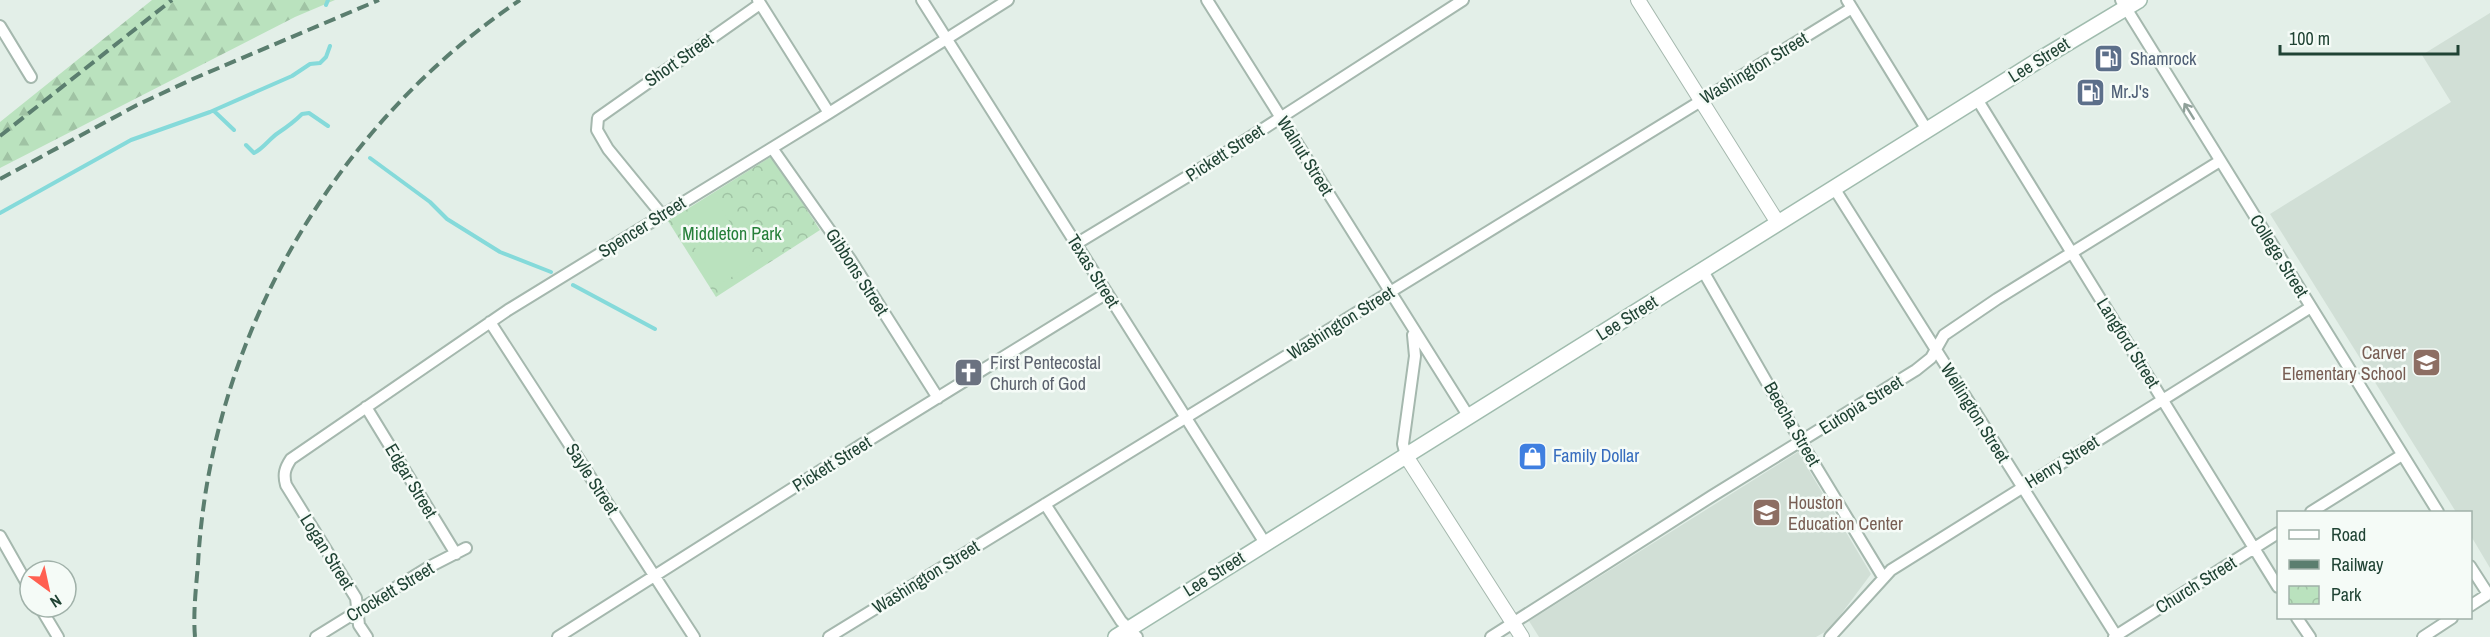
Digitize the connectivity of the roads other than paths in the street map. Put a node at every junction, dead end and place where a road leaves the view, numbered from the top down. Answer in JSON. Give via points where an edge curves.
{"nodes":[{"id":1,"x":922,"y":0,"type":"edge"},
{"id":2,"x":1008,"y":0,"type":"edge"},
{"id":3,"x":1207,"y":0,"type":"edge"},
{"id":4,"x":1463,"y":0,"type":"edge"},
{"id":5,"x":1638,"y":0,"type":"edge"},
{"id":6,"x":759,"y":2,"type":"edge"},
{"id":7,"x":2129,"y":3,"type":"edge"},
{"id":8,"x":1850,"y":4,"type":"edge"},
{"id":9,"x":0,"y":26,"type":"edge"},
{"id":10,"x":946,"y":39,"type":"junction"},
{"id":11,"x":31,"y":77,"type":"dead end"},
{"id":12,"x":1977,"y":99,"type":"junction"},
{"id":13,"x":1702,"y":100,"type":"junction"},
{"id":14,"x":829,"y":113,"type":"junction"},
{"id":15,"x":1280,"y":117,"type":"junction"},
{"id":16,"x":1927,"y":130,"type":"junction"},
{"id":17,"x":772,"y":148,"type":"junction"},
{"id":18,"x":2220,"y":161,"type":"junction"},
{"id":19,"x":1834,"y":188,"type":"junction"},
{"id":20,"x":662,"y":215,"type":"junction"},
{"id":21,"x":1778,"y":223,"type":"junction"},
{"id":22,"x":1076,"y":244,"type":"junction"},
{"id":23,"x":2074,"y":253,"type":"junction"},
{"id":24,"x":1703,"y":271,"type":"junction"},
{"id":25,"x":1390,"y":292,"type":"junction"},
{"id":26,"x":1107,"y":293,"type":"junction"},
{"id":27,"x":2311,"y":307,"type":"junction"},
{"id":28,"x":1403,"y":313,"type":"junction"},
{"id":29,"x":490,"y":322,"type":"junction"},
{"id":30,"x":1936,"y":351,"type":"junction"},
{"id":31,"x":938,"y":398,"type":"junction"},
{"id":32,"x":2162,"y":399,"type":"junction"},
{"id":33,"x":366,"y":407,"type":"junction"},
{"id":34,"x":1469,"y":417,"type":"junction"},
{"id":35,"x":1185,"y":419,"type":"junction"},
{"id":36,"x":1801,"y":442,"type":"junction"},
{"id":37,"x":2402,"y":455,"type":"junction"},
{"id":38,"x":1406,"y":456,"type":"junction"},
{"id":39,"x":286,"y":467,"type":"joint"},
{"id":40,"x":2021,"y":488,"type":"junction"},
{"id":41,"x":1045,"y":504,"type":"junction"},
{"id":42,"x":2314,"y":511,"type":"edge"},
{"id":43,"x":2437,"y":511,"type":"edge"},
{"id":44,"x":2277,"y":534,"type":"edge"},
{"id":45,"x":0,"y":536,"type":"edge"},
{"id":46,"x":1264,"y":543,"type":"junction"},
{"id":47,"x":466,"y":548,"type":"dead end"},
{"id":48,"x":2254,"y":549,"type":"junction"},
{"id":49,"x":456,"y":554,"type":"junction"},
{"id":50,"x":18,"y":568,"type":"edge"},
{"id":51,"x":2472,"y":569,"type":"edge"},
{"id":52,"x":655,"y":576,"type":"junction"},
{"id":53,"x":1883,"y":576,"type":"junction"},
{"id":54,"x":2277,"y":585,"type":"edge"},
{"id":55,"x":2489,"y":594,"type":"edge"},
{"id":56,"x":2472,"y":605,"type":"edge"},
{"id":57,"x":357,"y":612,"type":"junction"},
{"id":58,"x":47,"y":619,"type":"edge"},
{"id":59,"x":2298,"y":619,"type":"edge"},
{"id":60,"x":2450,"y":619,"type":"edge"},
{"id":61,"x":1513,"y":623,"type":"junction"},
{"id":62,"x":1133,"y":633,"type":"edge"},
{"id":63,"x":58,"y":637,"type":"edge"},
{"id":64,"x":316,"y":637,"type":"edge"},
{"id":65,"x":367,"y":637,"type":"edge"},
{"id":66,"x":558,"y":637,"type":"edge"},
{"id":67,"x":694,"y":637,"type":"edge"},
{"id":68,"x":829,"y":637,"type":"edge"},
{"id":69,"x":1116,"y":637,"type":"edge"},
{"id":70,"x":1491,"y":637,"type":"edge"},
{"id":71,"x":1522,"y":637,"type":"edge"},
{"id":72,"x":1830,"y":637,"type":"edge"},
{"id":73,"x":2116,"y":637,"type":"edge"},
{"id":74,"x":2310,"y":637,"type":"edge"},
{"id":75,"x":2423,"y":637,"type":"edge"}],
"edges":[{"from":1,"to":10,"type":"street","name":"Texas Street"},
{"from":2,"to":10,"type":"street","name":"Spencer Street"},
{"from":3,"to":15,"type":"street","name":"Walnut Street"},
{"from":4,"to":15,"type":"street","name":"Pickett Street"},
{"from":5,"to":13,"type":"street"},
{"from":6,"to":14,"type":"street"},
{"from":6,"to":20,"type":"street","name":"Short Street","via":[[598,118],[597,130],[608,149]]},
{"from":7,"to":12,"type":"main road","name":"Lee Street"},
{"from":18,"to":7,"type":"street","name":"College Street","one_way":true},
{"from":8,"to":13,"type":"street","name":"Washington Street"},
{"from":8,"to":16,"type":"street"},
{"from":9,"to":11,"type":"street"},
{"from":10,"to":14,"type":"street","name":"Spencer Street"},
{"from":10,"to":22,"type":"street","name":"Texas Street"},
{"from":12,"to":16,"type":"main road","name":"Lee Street"},
{"from":12,"to":23,"type":"street","name":"Langford Street"},
{"from":13,"to":21,"type":"street"},
{"from":13,"to":25,"type":"street","name":"Washington Street"},
{"from":14,"to":17,"type":"street","name":"Spencer Street"},
{"from":15,"to":22,"type":"street","name":"Pickett Street"},
{"from":15,"to":25,"type":"street","name":"Walnut Street"},
{"from":16,"to":19,"type":"main road","name":"Lee Street"},
{"from":17,"to":20,"type":"street","name":"Spencer Street"},
{"from":17,"to":31,"type":"street","name":"Gibbons Street","via":[[850,259]]},
{"from":18,"to":23,"type":"street","name":"Eutopia Street"},
{"from":18,"to":27,"type":"street","name":"College Street"},
{"from":19,"to":21,"type":"main road","name":"Lee Street"},
{"from":19,"to":30,"type":"street","name":"Wellington Street"},
{"from":20,"to":29,"type":"street","name":"Spencer Street"},
{"from":21,"to":24,"type":"main road","name":"Lee Street"},
{"from":22,"to":26,"type":"street","name":"Texas Street"},
{"from":23,"to":30,"type":"street","name":"Eutopia Street","via":[[1944,335]]},
{"from":23,"to":32,"type":"street","name":"Langford Street"},
{"from":24,"to":34,"type":"main road","name":"Lee Street"},
{"from":24,"to":36,"type":"street","name":"Beecha Street"},
{"from":25,"to":28,"type":"street","name":"Walnut Street"},
{"from":25,"to":35,"type":"street","name":"Washington Street"},
{"from":26,"to":31,"type":"street","name":"Pickett Street"},
{"from":26,"to":35,"type":"street","name":"Texas Street"},
{"from":27,"to":32,"type":"street","name":"Henry Street"},
{"from":27,"to":37,"type":"street","name":"College Street"},
{"from":28,"to":34,"type":"street","name":"Walnut Street"},
{"from":28,"to":38,"type":"street","name":"Walnut Street","via":[[1415,339],[1404,426]]},
{"from":29,"to":33,"type":"street","name":"Spencer Street"},
{"from":29,"to":52,"type":"street","name":"Sayle Street"},
{"from":30,"to":36,"type":"street","name":"Eutopia Street","via":[[1916,370]]},
{"from":30,"to":40,"type":"street","name":"Wellington Street"},
{"from":31,"to":52,"type":"street","name":"Pickett Street"},
{"from":32,"to":40,"type":"street","name":"Henry Street"},
{"from":32,"to":48,"type":"street","name":"Langford Street"},
{"from":33,"to":39,"type":"street","name":"Spencer Street","via":[[299,452]]},
{"from":33,"to":49,"type":"street","name":"Edgar Street"},
{"from":34,"to":38,"type":"main road","name":"Lee Street"},
{"from":35,"to":41,"type":"street","name":"Washington Street"},
{"from":35,"to":46,"type":"street","name":"Texas Street"},
{"from":36,"to":53,"type":"street","name":"Beecha Street"},
{"from":36,"to":61,"type":"street","name":"Eutopia Street"},
{"from":37,"to":42,"type":"street"},
{"from":37,"to":43,"type":"street","name":"College Street"},
{"from":38,"to":46,"type":"main road","name":"Lee Street"},
{"from":38,"to":61,"type":"street","name":"Walnut Street"},
{"from":39,"to":57,"type":"street","name":"Logan Street","via":[[286,485],[356,598]]},
{"from":40,"to":53,"type":"street","name":"Henry Street"},
{"from":40,"to":73,"type":"street","name":"Wellington Street"},
{"from":41,"to":62,"type":"street","via":[[1121,621]]},
{"from":41,"to":68,"type":"street","name":"Washington Street"},
{"from":44,"to":48,"type":"street","name":"Church Street"},
{"from":45,"to":50,"type":"street"},
{"from":46,"to":62,"type":"main road","name":"Lee Street"},
{"from":47,"to":49,"type":"street","name":"Crockett Street"},
{"from":48,"to":54,"type":"street","name":"Langford Street"},
{"from":48,"to":73,"type":"street","name":"Church Street"},
{"from":49,"to":57,"type":"street","name":"Crockett Street"},
{"from":51,"to":55,"type":"street"},
{"from":52,"to":66,"type":"street","name":"Pickett Street"},
{"from":52,"to":67,"type":"street","name":"Sayle Street"},
{"from":53,"to":72,"type":"street","name":"Henry Street"},
{"from":55,"to":56,"type":"street"},
{"from":57,"to":64,"type":"street","name":"Crockett Street"},
{"from":57,"to":65,"type":"street","name":"Logan Street"},
{"from":58,"to":63,"type":"street"},
{"from":59,"to":74,"type":"street"},
{"from":60,"to":75,"type":"street"},
{"from":61,"to":70,"type":"street","name":"Eutopia Street"},
{"from":61,"to":71,"type":"street","name":"Walnut Street"},
{"from":62,"to":69,"type":"main road","name":"Lee Street"}]}
